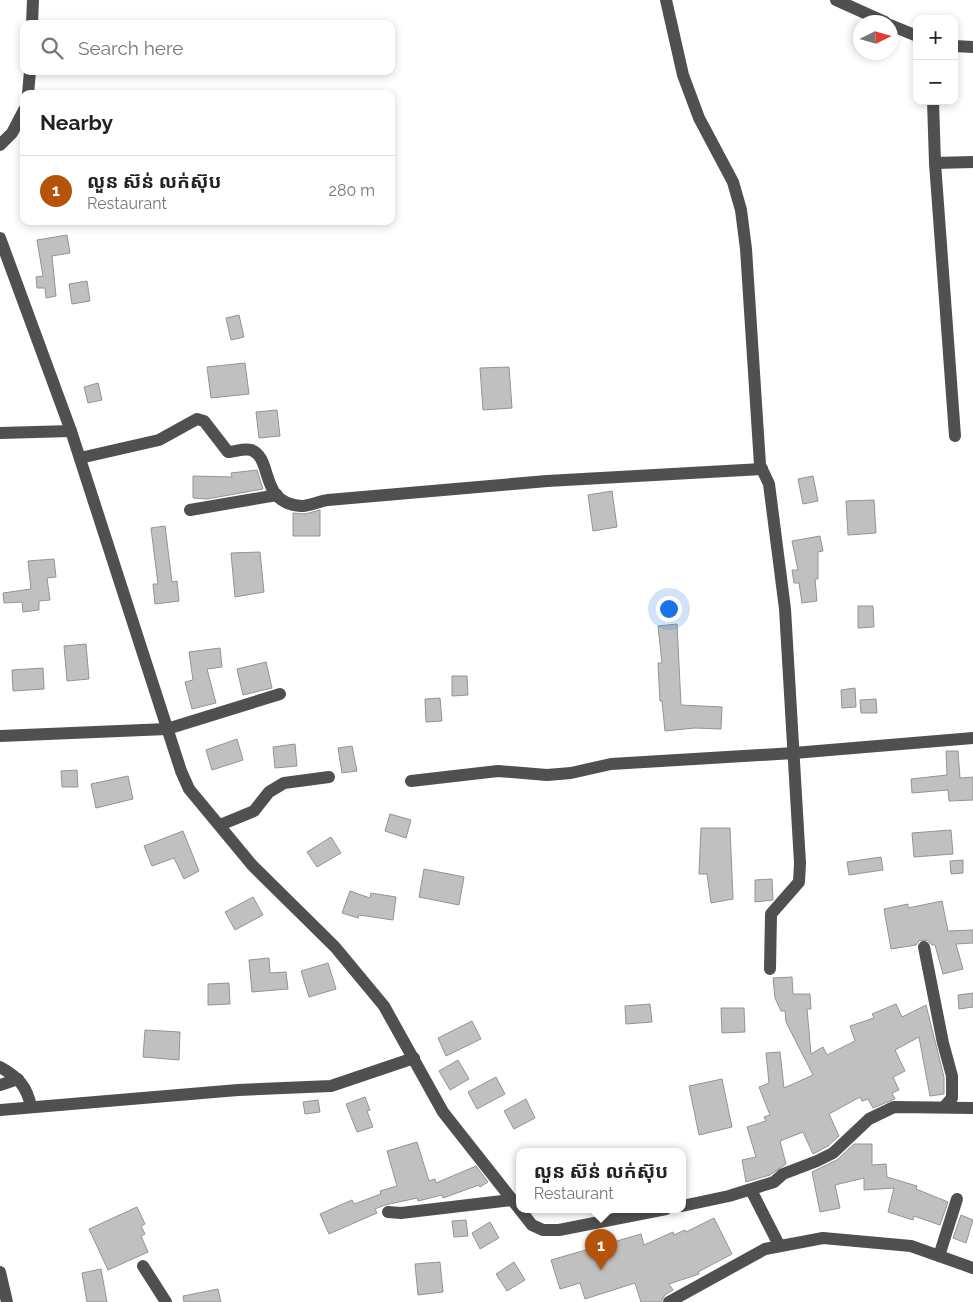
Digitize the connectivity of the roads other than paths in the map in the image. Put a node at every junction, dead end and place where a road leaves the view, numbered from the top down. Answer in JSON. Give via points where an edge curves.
{"nodes":[{"id":1,"x":33,"y":0,"type":"edge"},
{"id":2,"x":666,"y":0,"type":"edge"},
{"id":3,"x":836,"y":0,"type":"edge"},
{"id":4,"x":869,"y":15,"type":"edge"},
{"id":5,"x":32,"y":20,"type":"edge"},
{"id":6,"x":898,"y":28,"type":"edge"},
{"id":7,"x":913,"y":34,"type":"edge"},
{"id":8,"x":958,"y":46,"type":"edge"},
{"id":9,"x":973,"y":48,"type":"edge"},
{"id":10,"x":30,"y":75,"type":"edge"},
{"id":11,"x":28,"y":90,"type":"edge"},
{"id":12,"x":933,"y":105,"type":"edge"},
{"id":13,"x":20,"y":118,"type":"edge"},
{"id":14,"x":0,"y":145,"type":"edge"},
{"id":15,"x":973,"y":162,"type":"edge"},
{"id":16,"x":935,"y":163,"type":"junction"},
{"id":17,"x":0,"y":238,"type":"edge"},
{"id":18,"x":71,"y":431,"type":"junction"},
{"id":19,"x":0,"y":433,"type":"edge"},
{"id":20,"x":955,"y":436,"type":"dead end"},
{"id":21,"x":80,"y":458,"type":"junction"},
{"id":22,"x":762,"y":469,"type":"junction"},
{"id":23,"x":277,"y":495,"type":"junction"},
{"id":24,"x":190,"y":510,"type":"dead end"},
{"id":25,"x":280,"y":694,"type":"dead end"},
{"id":26,"x":168,"y":729,"type":"junction"},
{"id":27,"x":0,"y":736,"type":"edge"},
{"id":28,"x":973,"y":738,"type":"edge"},
{"id":29,"x":794,"y":753,"type":"junction"},
{"id":30,"x":329,"y":777,"type":"dead end"},
{"id":31,"x":411,"y":781,"type":"dead end"},
{"id":32,"x":220,"y":825,"type":"junction"},
{"id":33,"x":924,"y":946,"type":"dead end"},
{"id":34,"x":770,"y":969,"type":"dead end"},
{"id":35,"x":414,"y":1058,"type":"junction"},
{"id":36,"x":0,"y":1067,"type":"edge"},
{"id":37,"x":18,"y":1079,"type":"junction"},
{"id":38,"x":0,"y":1085,"type":"edge"},
{"id":39,"x":944,"y":1106,"type":"junction"},
{"id":40,"x":31,"y":1107,"type":"junction"},
{"id":41,"x":973,"y":1108,"type":"edge"},
{"id":42,"x":0,"y":1110,"type":"edge"},
{"id":43,"x":751,"y":1190,"type":"junction"},
{"id":44,"x":511,"y":1200,"type":"junction"},
{"id":45,"x":957,"y":1200,"type":"dead end"},
{"id":46,"x":686,"y":1205,"type":"edge"},
{"id":47,"x":516,"y":1206,"type":"edge"},
{"id":48,"x":388,"y":1212,"type":"dead end"},
{"id":49,"x":522,"y":1213,"type":"edge"},
{"id":50,"x":646,"y":1213,"type":"edge"},
{"id":51,"x":779,"y":1246,"type":"junction"},
{"id":52,"x":939,"y":1256,"type":"junction"},
{"id":53,"x":143,"y":1266,"type":"dead end"},
{"id":54,"x":973,"y":1268,"type":"edge"},
{"id":55,"x":0,"y":1272,"type":"edge"},
{"id":56,"x":7,"y":1302,"type":"edge"},
{"id":57,"x":166,"y":1302,"type":"edge"},
{"id":58,"x":669,"y":1302,"type":"edge"}],
"edges":[{"from":1,"to":5,"type":"street"},
{"from":2,"to":22,"type":"street","via":[[682,75],[699,118],[733,182],[741,210]]},
{"from":3,"to":4,"type":"street"},
{"from":6,"to":7,"type":"street"},
{"from":8,"to":9,"type":"street"},
{"from":10,"to":11,"type":"street"},
{"from":12,"to":16,"type":"street"},
{"from":13,"to":14,"type":"street","via":[[12,133]]},
{"from":15,"to":16,"type":"street"},
{"from":16,"to":20,"type":"street"},
{"from":17,"to":18,"type":"street"},
{"from":18,"to":19,"type":"street"},
{"from":18,"to":21,"type":"street"},
{"from":21,"to":23,"type":"street","via":[[160,440],[197,419],[204,421],[228,452],[245,450],[256,454],[263,462],[265,474]]},
{"from":21,"to":26,"type":"street"},
{"from":22,"to":23,"type":"street","via":[[547,481],[328,500],[304,506],[287,504]]},
{"from":22,"to":29,"type":"street","via":[[769,484],[785,610]]},
{"from":23,"to":24,"type":"street"},
{"from":25,"to":26,"type":"street"},
{"from":26,"to":27,"type":"street"},
{"from":26,"to":32,"type":"street","via":[[190,789]]},
{"from":28,"to":29,"type":"street"},
{"from":29,"to":31,"type":"street","via":[[610,764],[547,775],[498,771]]},
{"from":29,"to":34,"type":"street","via":[[799,882],[770,914]]},
{"from":30,"to":32,"type":"street","via":[[284,782],[268,792],[254,811]]},
{"from":32,"to":35,"type":"street","via":[[252,864],[335,947],[384,1006]]},
{"from":33,"to":39,"type":"street","via":[[942,1042],[952,1076],[952,1098]]},
{"from":35,"to":40,"type":"street","via":[[331,1086],[238,1090]]},
{"from":35,"to":44,"type":"street","via":[[443,1112]]},
{"from":36,"to":37,"type":"street"},
{"from":37,"to":38,"type":"street"},
{"from":37,"to":40,"type":"street","via":[[28,1093]]},
{"from":39,"to":41,"type":"street"},
{"from":39,"to":43,"type":"street","via":[[894,1107],[869,1119],[833,1153]]},
{"from":40,"to":42,"type":"street"},
{"from":43,"to":46,"type":"street"},
{"from":43,"to":51,"type":"street"},
{"from":44,"to":47,"type":"street"},
{"from":44,"to":48,"type":"street"},
{"from":45,"to":52,"type":"street"},
{"from":49,"to":50,"type":"street","via":[[532,1225],[543,1230],[559,1230]]},
{"from":51,"to":52,"type":"street","via":[[823,1238],[863,1240],[911,1246]]},
{"from":51,"to":58,"type":"street","via":[[738,1263]]},
{"from":52,"to":54,"type":"street"},
{"from":53,"to":57,"type":"street"},
{"from":55,"to":56,"type":"street"}]}
